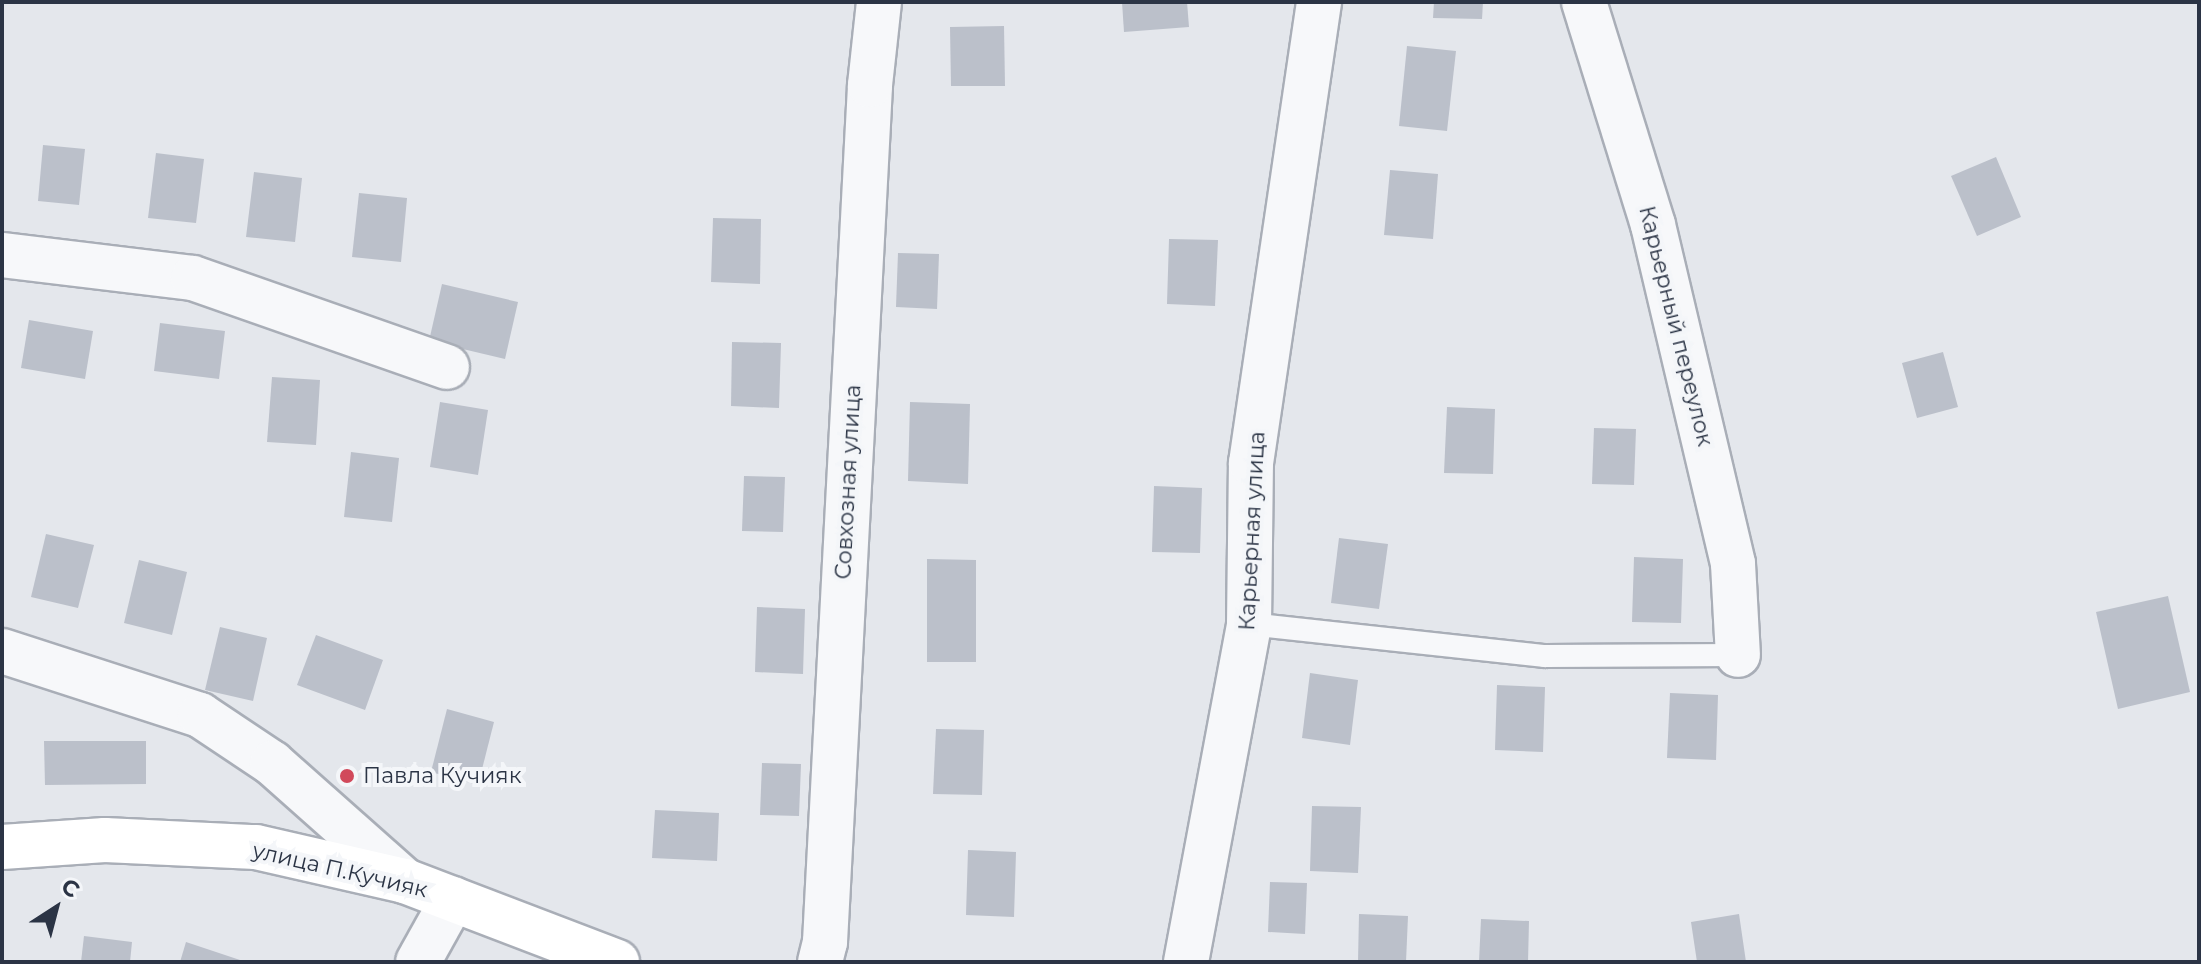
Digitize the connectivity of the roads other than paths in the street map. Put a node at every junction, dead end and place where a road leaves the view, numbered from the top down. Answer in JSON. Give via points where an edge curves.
{"nodes":[{"id":1,"x":879,"y":2,"type":"edge"},
{"id":2,"x":1319,"y":2,"type":"edge"},
{"id":3,"x":1584,"y":2,"type":"edge"},
{"id":4,"x":2,"y":255,"type":"edge"},
{"id":5,"x":447,"y":367,"type":"dead end"},
{"id":6,"x":1249,"y":624,"type":"junction"},
{"id":7,"x":2,"y":651,"type":"edge"},
{"id":8,"x":1738,"y":655,"type":"joint"},
{"id":9,"x":2,"y":847,"type":"edge"},
{"id":10,"x":405,"y":881,"type":"junction"},
{"id":11,"x":453,"y":899,"type":"junction"},
{"id":12,"x":418,"y":962,"type":"edge"},
{"id":13,"x":617,"y":962,"type":"edge"},
{"id":14,"x":820,"y":962,"type":"edge"},
{"id":15,"x":1186,"y":962,"type":"edge"}],
"edges":[{"from":1,"to":14,"type":"street","name":"Совхозная улица"},
{"from":2,"to":6,"type":"street","name":"Карьерная улица","via":[[1251,463]]},
{"from":3,"to":8,"type":"street","name":"Карьерный переулок","via":[[1653,225],[1733,564]]},
{"from":4,"to":5,"type":"street","via":[[193,278]]},
{"from":6,"to":8,"type":"lane","via":[[1545,656]]},
{"from":6,"to":15,"type":"street","name":"Карьерная улица"},
{"from":7,"to":10,"type":"street","via":[[200,715],[272,763]]},
{"from":9,"to":10,"type":"street","name":"улица П.Кучияк","via":[[105,840],[256,847]]},
{"from":10,"to":11,"type":"street","name":"улица П.Кучияк"},
{"from":11,"to":12,"type":"street"},
{"from":11,"to":13,"type":"street","name":"улица П.Кучияк"}]}
